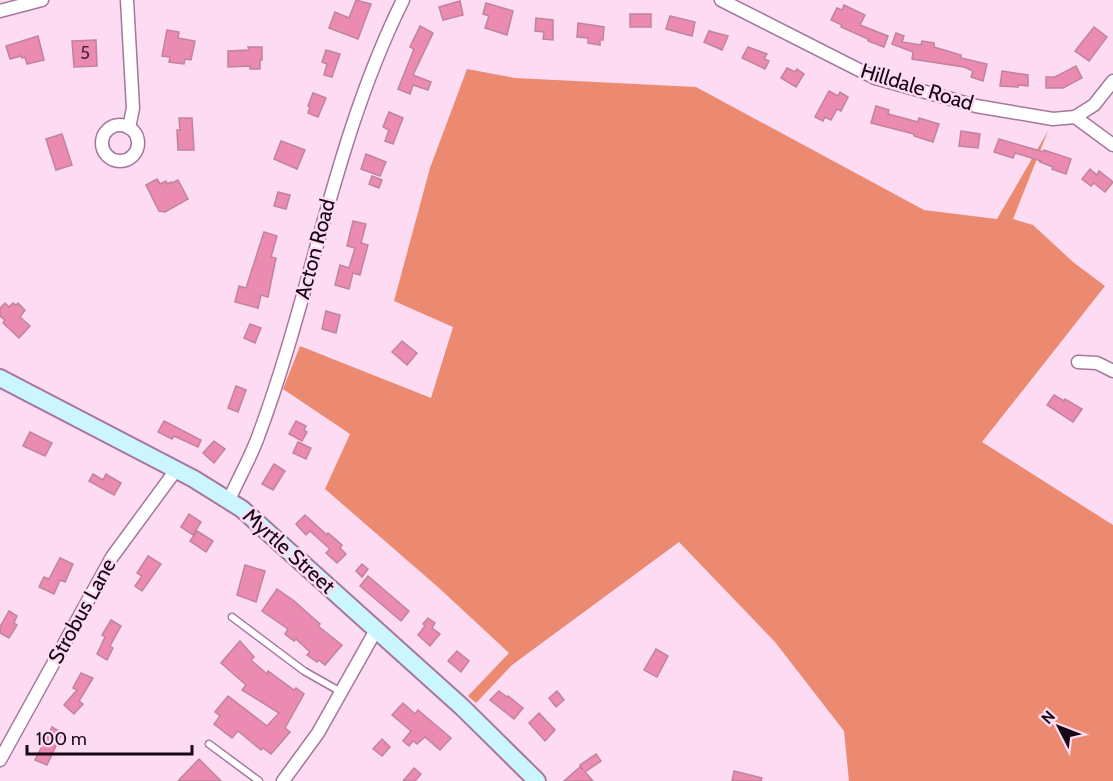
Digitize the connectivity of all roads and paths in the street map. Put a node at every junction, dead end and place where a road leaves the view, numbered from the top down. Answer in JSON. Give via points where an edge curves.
{"nodes":[{"id":1,"x":42,"y":0,"type":"edge"},
{"id":2,"x":127,"y":0,"type":"edge"},
{"id":3,"x":403,"y":0,"type":"edge"},
{"id":4,"x":721,"y":0,"type":"edge"},
{"id":5,"x":0,"y":11,"type":"edge"},
{"id":6,"x":1113,"y":81,"type":"edge"},
{"id":7,"x":1075,"y":117,"type":"junction"},
{"id":8,"x":129,"y":128,"type":"dead end"},
{"id":9,"x":1113,"y":145,"type":"edge"},
{"id":10,"x":1078,"y":363,"type":"dead end"},
{"id":11,"x":1113,"y":371,"type":"edge"},
{"id":12,"x":0,"y":378,"type":"edge"},
{"id":13,"x":176,"y":470,"type":"junction"},
{"id":14,"x":229,"y":500,"type":"junction"},
{"id":15,"x":232,"y":617,"type":"dead end"},
{"id":16,"x":376,"y":630,"type":"junction"},
{"id":17,"x":341,"y":692,"type":"junction"},
{"id":18,"x":209,"y":744,"type":"dead end"},
{"id":19,"x":0,"y":760,"type":"edge"},
{"id":20,"x":259,"y":781,"type":"edge"},
{"id":21,"x":283,"y":781,"type":"edge"},
{"id":22,"x":537,"y":781,"type":"edge"}],
"edges":[{"from":1,"to":5,"type":"street"},
{"from":2,"to":8,"type":"street","via":[[133,108]]},
{"from":3,"to":14,"type":"street","name":"Acton Road","via":[[379,52],[338,168],[264,421]]},
{"from":4,"to":7,"type":"street","name":"Hilldale Road","via":[[875,78],[1010,112]]},
{"from":6,"to":7,"type":"street","via":[[1094,105]]},
{"from":7,"to":9,"type":"street"},
{"from":10,"to":11,"type":"street","via":[[1097,363]]},
{"from":12,"to":13,"type":"street","name":"Myrtle Street"},
{"from":13,"to":14,"type":"street","name":"Myrtle Street"},
{"from":13,"to":19,"type":"street","name":"Strobus Lane","via":[[112,556]]},
{"from":14,"to":16,"type":"street","name":"Myrtle Street"},
{"from":15,"to":17,"type":"lane","via":[[304,671]]},
{"from":16,"to":17,"type":"street"},
{"from":16,"to":22,"type":"street","name":"Myrtle Street","via":[[484,727]]},
{"from":17,"to":21,"type":"street","via":[[314,739]]},
{"from":18,"to":20,"type":"lane"}]}
